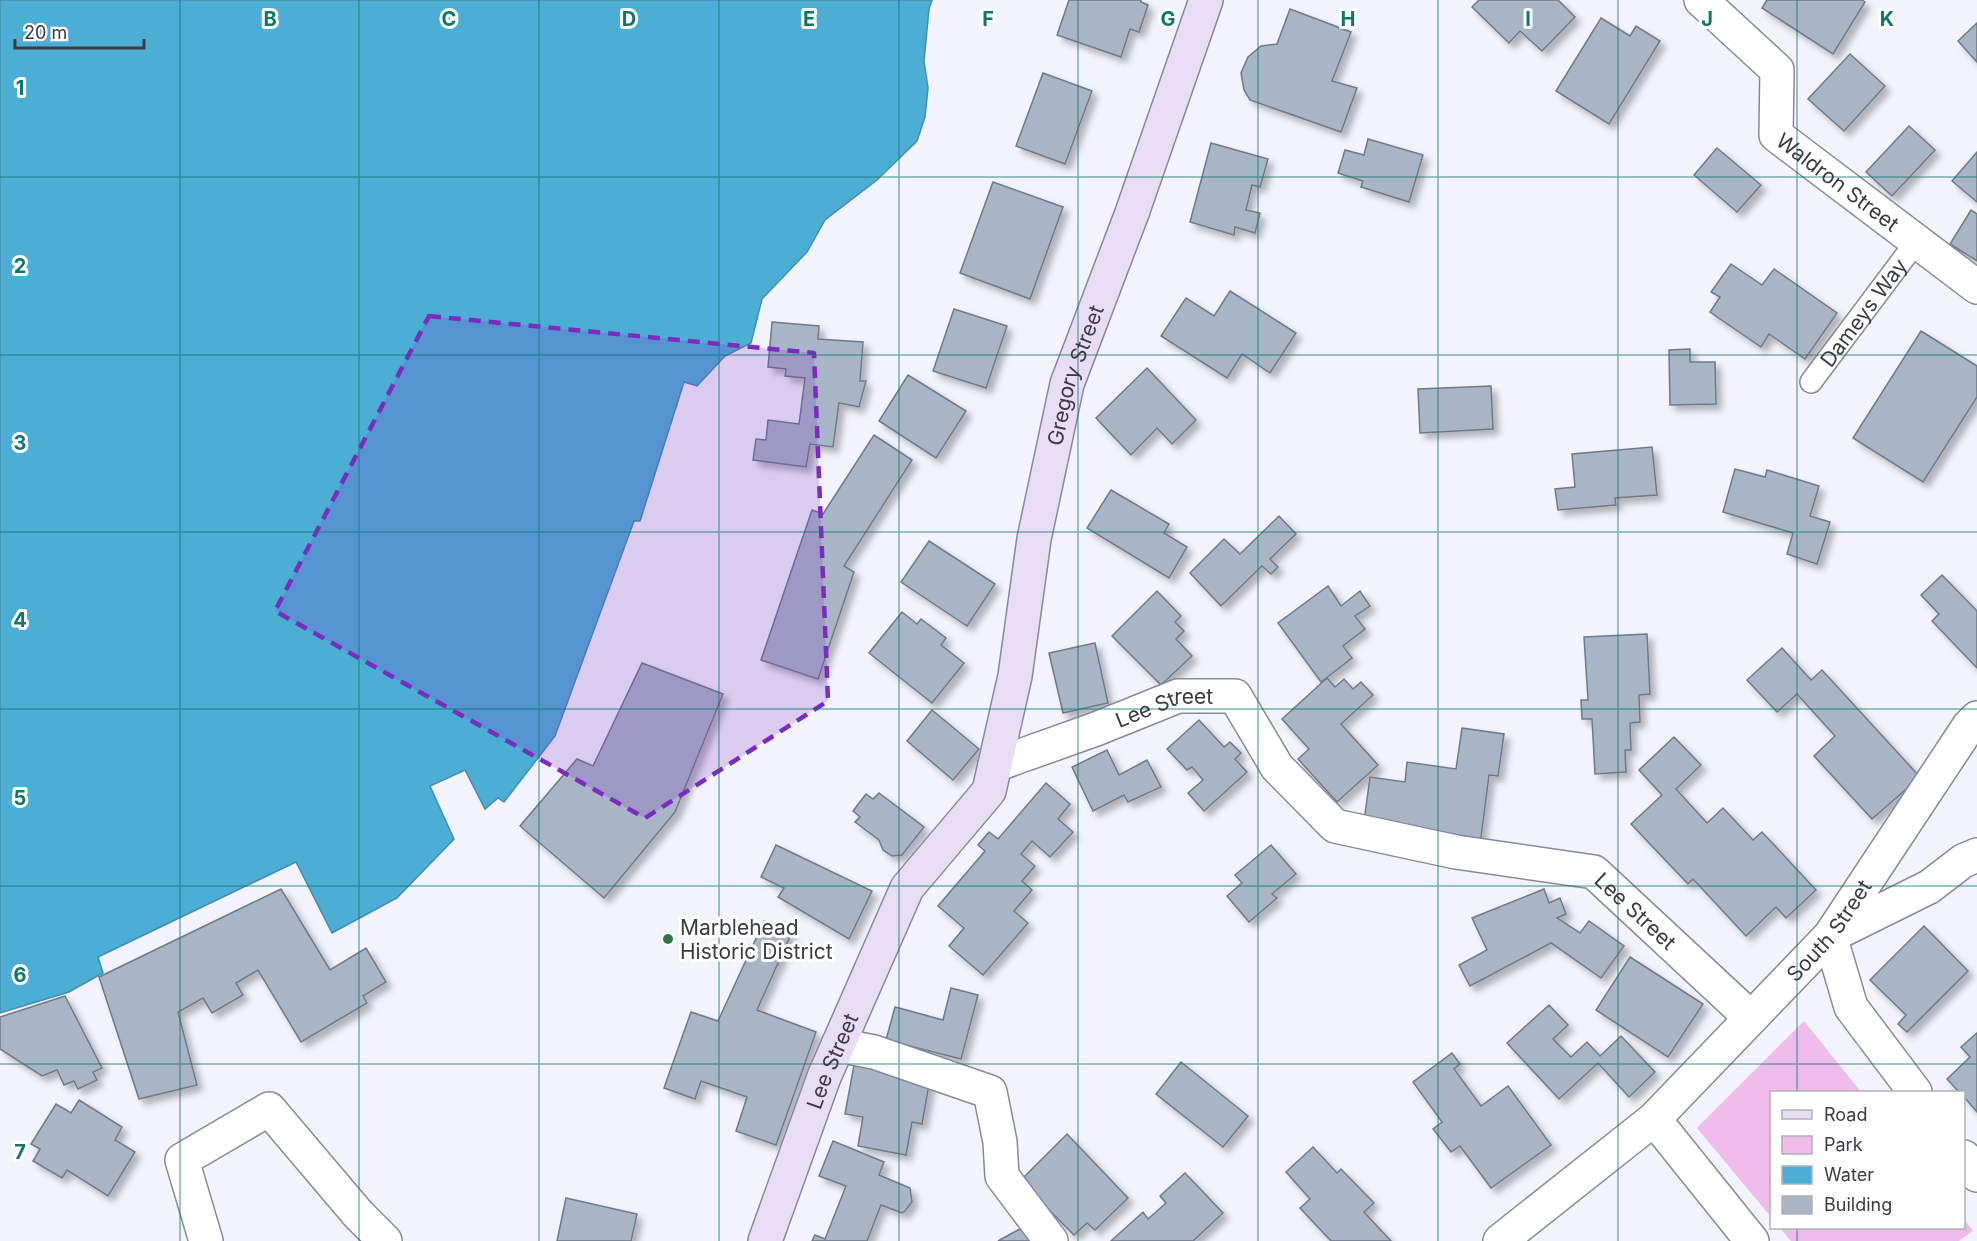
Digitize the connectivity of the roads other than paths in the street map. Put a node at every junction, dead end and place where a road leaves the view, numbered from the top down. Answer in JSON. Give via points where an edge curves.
{"nodes":[{"id":1,"x":1206,"y":0,"type":"edge"},
{"id":2,"x":1701,"y":0,"type":"edge"},
{"id":3,"x":1916,"y":242,"type":"junction"},
{"id":4,"x":1977,"y":286,"type":"edge"},
{"id":5,"x":1811,"y":382,"type":"dead end"},
{"id":6,"x":1977,"y":718,"type":"edge"},
{"id":7,"x":995,"y":765,"type":"junction"},
{"id":8,"x":1977,"y":855,"type":"edge"},
{"id":9,"x":1830,"y":936,"type":"junction"},
{"id":10,"x":1750,"y":1018,"type":"junction"},
{"id":11,"x":838,"y":1045,"type":"junction"},
{"id":12,"x":1914,"y":1091,"type":"edge"},
{"id":13,"x":1654,"y":1119,"type":"junction"},
{"id":14,"x":1965,"y":1158,"type":"edge"},
{"id":15,"x":1977,"y":1176,"type":"edge"},
{"id":16,"x":206,"y":1241,"type":"edge"},
{"id":17,"x":385,"y":1241,"type":"edge"},
{"id":18,"x":765,"y":1241,"type":"edge"},
{"id":19,"x":1051,"y":1241,"type":"edge"},
{"id":20,"x":1500,"y":1241,"type":"edge"},
{"id":21,"x":1752,"y":1241,"type":"edge"}],
"edges":[{"from":1,"to":7,"type":"street","name":"Gregory Street","via":[[1067,384],[1034,539],[1015,675]]},
{"from":2,"to":3,"type":"street","name":"Waldron Street","via":[[1777,70],[1776,135]]},
{"from":3,"to":4,"type":"street","name":"Waldron Street"},
{"from":3,"to":5,"type":"lane","name":"Dameys Way"},
{"from":6,"to":9,"type":"street","name":"South Street"},
{"from":7,"to":10,"type":"street","name":"Lee Street","via":[[1178,696],[1235,696],[1277,767],[1335,826],[1456,852],[1594,872]]},
{"from":7,"to":11,"type":"street","name":"Lee Street","via":[[989,791],[906,888]]},
{"from":8,"to":9,"type":"street","via":[[1929,887]]},
{"from":9,"to":10,"type":"street","name":"South Street"},
{"from":9,"to":12,"type":"street","via":[[1851,1007]]},
{"from":10,"to":13,"type":"street","name":"South Street"},
{"from":11,"to":18,"type":"street","name":"Lee Street"},
{"from":11,"to":19,"type":"street","via":[[874,1052],[990,1092],[1002,1176]]},
{"from":13,"to":20,"type":"street","name":"South Street"},
{"from":13,"to":21,"type":"street"},
{"from":14,"to":15,"type":"street"},
{"from":16,"to":17,"type":"street","via":[[182,1160],[269,1109]]}]}
